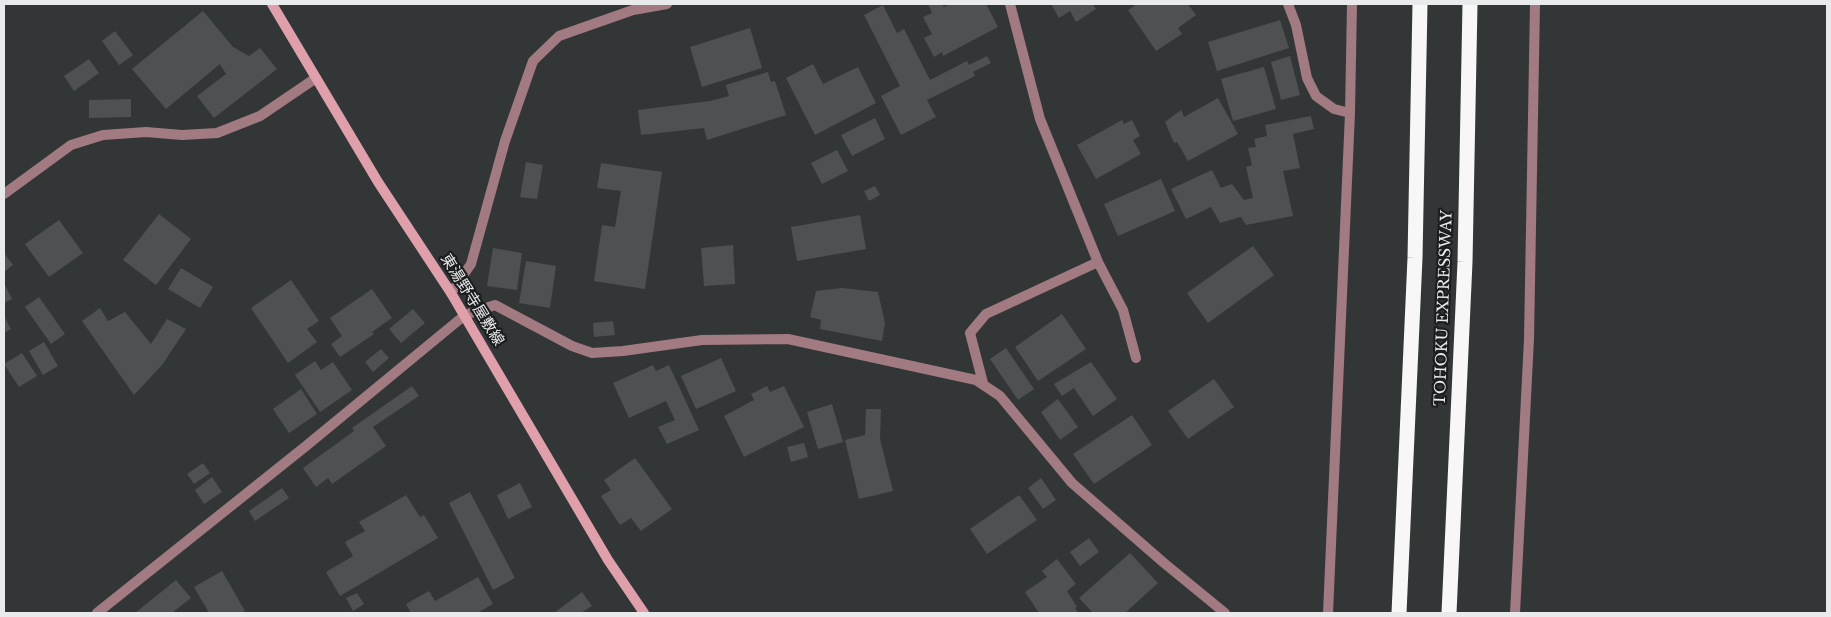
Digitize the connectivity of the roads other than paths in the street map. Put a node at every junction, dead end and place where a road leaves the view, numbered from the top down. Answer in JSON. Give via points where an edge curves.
{"nodes":[{"id":1,"x":272,"y":4,"type":"edge"},
{"id":2,"x":667,"y":4,"type":"edge"},
{"id":3,"x":1010,"y":4,"type":"edge"},
{"id":4,"x":1288,"y":4,"type":"edge"},
{"id":5,"x":1352,"y":4,"type":"edge"},
{"id":6,"x":1420,"y":4,"type":"edge"},
{"id":7,"x":1470,"y":4,"type":"edge"},
{"id":8,"x":1535,"y":4,"type":"edge"},
{"id":9,"x":316,"y":78,"type":"junction"},
{"id":10,"x":1350,"y":113,"type":"junction"},
{"id":11,"x":4,"y":194,"type":"edge"},
{"id":12,"x":1098,"y":262,"type":"junction"},
{"id":13,"x":451,"y":293,"type":"junction"},
{"id":14,"x":465,"y":315,"type":"junction"},
{"id":15,"x":1136,"y":358,"type":"dead end"},
{"id":16,"x":983,"y":383,"type":"junction"},
{"id":17,"x":97,"y":613,"type":"edge"},
{"id":18,"x":644,"y":613,"type":"edge"},
{"id":19,"x":1225,"y":613,"type":"edge"},
{"id":20,"x":1328,"y":613,"type":"edge"},
{"id":21,"x":1399,"y":613,"type":"edge"},
{"id":22,"x":1449,"y":613,"type":"edge"},
{"id":23,"x":1515,"y":613,"type":"edge"}],
"edges":[{"from":1,"to":9,"type":"main road","name":"東湯野寺屋敷線"},
{"from":2,"to":13,"type":"street","via":[[633,10],[559,36],[534,61],[505,140],[471,264]]},
{"from":3,"to":12,"type":"street","via":[[1040,119]]},
{"from":4,"to":10,"type":"street","via":[[1296,25],[1307,78],[1316,96],[1334,109]]},
{"from":5,"to":10,"type":"street"},
{"from":6,"to":21,"type":"highway","name":"TOHOKU EXPRESSWAY","via":[[1415,258]]},
{"from":7,"to":22,"type":"highway","name":"TOHOKU EXPRESSWAY","via":[[1465,262]]},
{"from":8,"to":23,"type":"street","via":[[1529,329]]},
{"from":9,"to":11,"type":"street","via":[[260,116],[218,133],[103,134],[71,145]]},
{"from":9,"to":13,"type":"main road","name":"東湯野寺屋敷線","via":[[378,182]]},
{"from":10,"to":20,"type":"street"},
{"from":12,"to":15,"type":"street","via":[[1123,310]]},
{"from":12,"to":16,"type":"street","via":[[986,314],[970,333]]},
{"from":13,"to":14,"type":"main road","name":"東湯野寺屋敷線"},
{"from":14,"to":16,"type":"street","via":[[495,306],[592,353],[702,340],[788,340]]},
{"from":14,"to":17,"type":"street"},
{"from":14,"to":18,"type":"main road","name":"東湯野寺屋敷線","via":[[608,560]]},
{"from":16,"to":19,"type":"street","via":[[1000,396],[1072,483]]}]}
